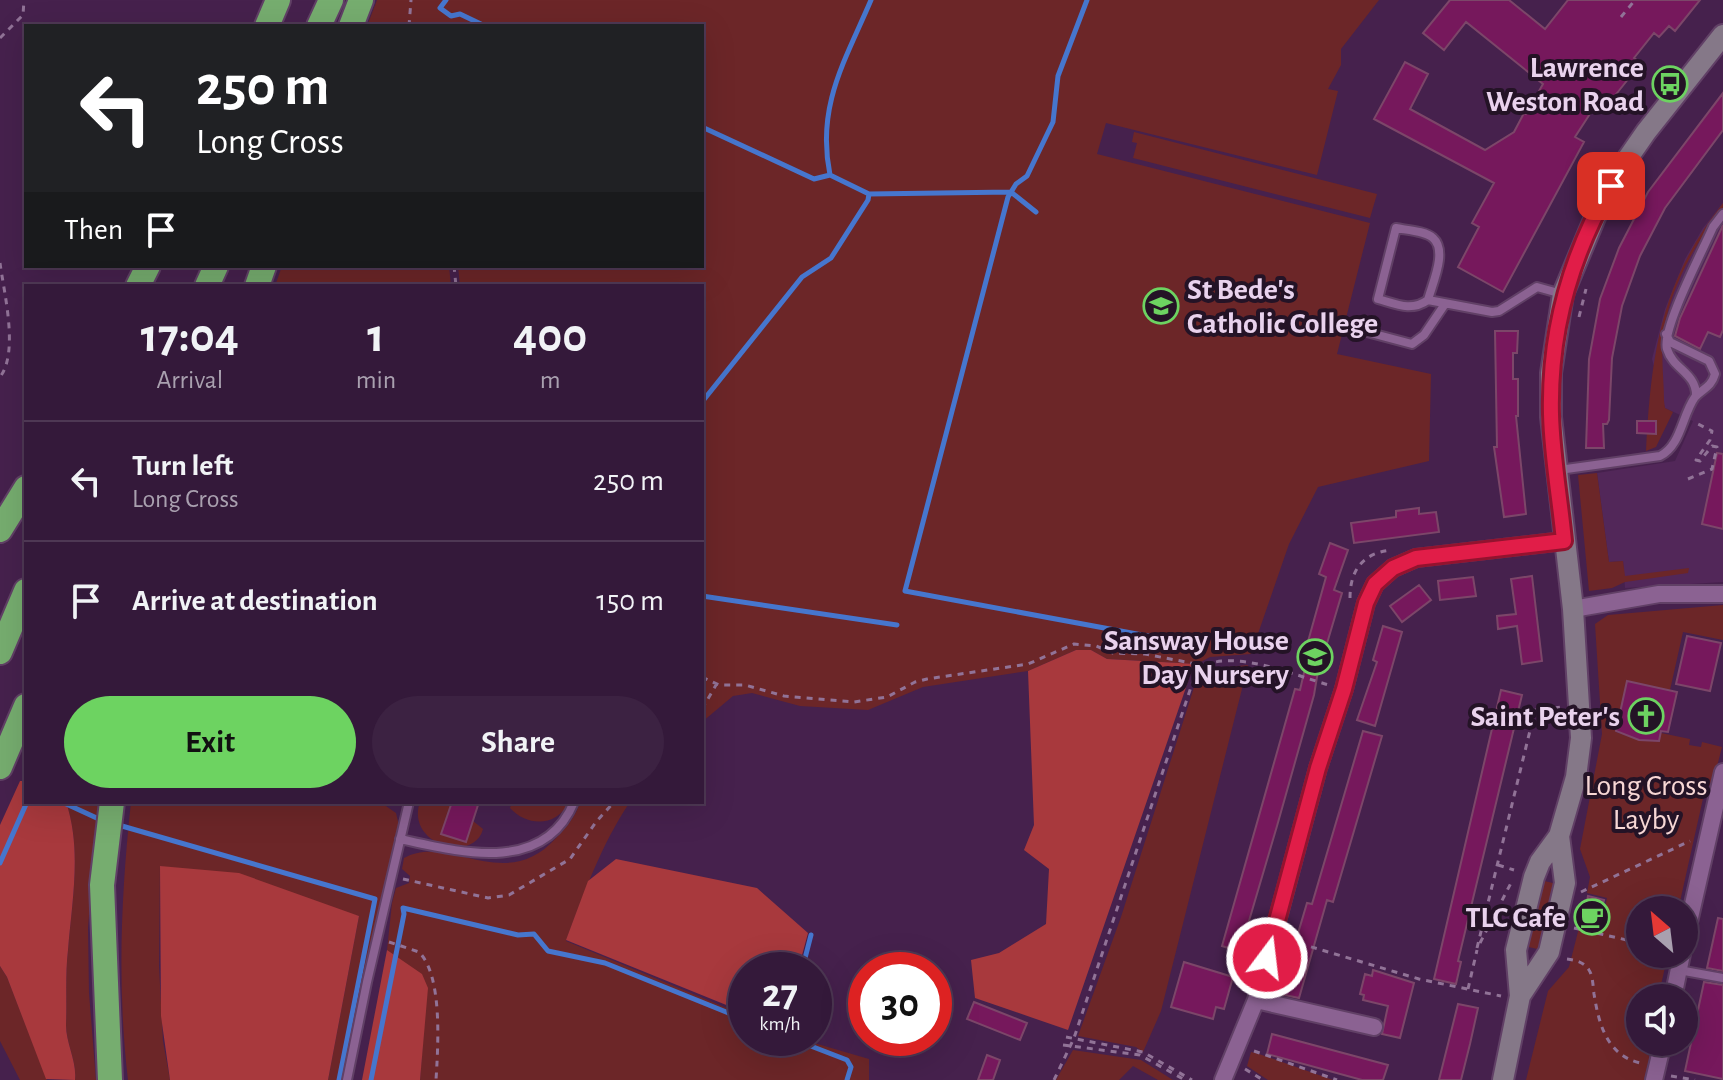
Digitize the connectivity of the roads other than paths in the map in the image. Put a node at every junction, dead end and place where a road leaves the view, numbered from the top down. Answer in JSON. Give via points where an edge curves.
{"nodes":[{"id":1,"x":278,"y":0,"type":"edge"},
{"id":2,"x":331,"y":0,"type":"edge"},
{"id":3,"x":361,"y":0,"type":"edge"},
{"id":4,"x":268,"y":24,"type":"edge"},
{"id":5,"x":320,"y":24,"type":"edge"},
{"id":6,"x":352,"y":24,"type":"edge"},
{"id":7,"x":1723,"y":35,"type":"edge"},
{"id":8,"x":1723,"y":214,"type":"edge"},
{"id":9,"x":1563,"y":294,"type":"junction"},
{"id":10,"x":1428,"y":300,"type":"junction"},
{"id":11,"x":1445,"y":304,"type":"junction"},
{"id":12,"x":1363,"y":331,"type":"dead end"},
{"id":13,"x":1666,"y":334,"type":"junction"},
{"id":14,"x":1698,"y":356,"type":"junction"},
{"id":15,"x":1684,"y":369,"type":"junction"},
{"id":16,"x":1696,"y":395,"type":"junction"},
{"id":17,"x":1557,"y":470,"type":"junction"},
{"id":18,"x":24,"y":491,"type":"edge"},
{"id":19,"x":0,"y":530,"type":"edge"},
{"id":20,"x":1564,"y":541,"type":"junction"},
{"id":21,"x":1723,"y":594,"type":"edge"},
{"id":22,"x":24,"y":596,"type":"edge"},
{"id":23,"x":1573,"y":609,"type":"junction"},
{"id":24,"x":0,"y":652,"type":"edge"},
{"id":25,"x":24,"y":711,"type":"edge"},
{"id":26,"x":0,"y":767,"type":"edge"},
{"id":27,"x":1723,"y":772,"type":"edge"},
{"id":28,"x":112,"y":804,"type":"edge"},
{"id":29,"x":409,"y":804,"type":"edge"},
{"id":30,"x":573,"y":804,"type":"edge"},
{"id":31,"x":1559,"y":836,"type":"junction"},
{"id":32,"x":400,"y":839,"type":"junction"},
{"id":33,"x":1694,"y":896,"type":"edge"},
{"id":34,"x":1697,"y":968,"type":"edge"},
{"id":35,"x":1723,"y":978,"type":"edge"},
{"id":36,"x":1520,"y":998,"type":"junction"},
{"id":37,"x":1256,"y":1000,"type":"junction"},
{"id":38,"x":1374,"y":1027,"type":"dead end"},
{"id":39,"x":110,"y":1080,"type":"edge"},
{"id":40,"x":347,"y":1080,"type":"edge"},
{"id":41,"x":1223,"y":1080,"type":"edge"},
{"id":42,"x":1503,"y":1080,"type":"edge"}],
"edges":[{"from":1,"to":4,"type":"highway"},
{"from":2,"to":5,"type":"highway"},
{"from":3,"to":6,"type":"highway"},
{"from":7,"to":9,"type":"street","via":[[1621,168]]},
{"from":8,"to":13,"type":"lane"},
{"from":9,"to":11,"type":"lane","via":[[1537,287],[1492,312]]},
{"from":9,"to":17,"type":"street","via":[[1551,373]]},
{"from":10,"to":10,"type":"lane","via":[[1410,308],[1378,299],[1396,228],[1436,241],[1440,252]]},
{"from":10,"to":11,"type":"lane"},
{"from":11,"to":12,"type":"lane","via":[[1412,344]]},
{"from":13,"to":14,"type":"lane","via":[[1670,342]]},
{"from":13,"to":15,"type":"lane","via":[[1669,355]]},
{"from":14,"to":15,"type":"lane","via":[[1685,359]]},
{"from":14,"to":16,"type":"lane","via":[[1711,363],[1715,374],[1710,387]]},
{"from":15,"to":16,"type":"lane"},
{"from":16,"to":17,"type":"lane","via":[[1663,456]]},
{"from":17,"to":20,"type":"street"},
{"from":18,"to":19,"type":"highway"},
{"from":20,"to":23,"type":"street"},
{"from":20,"to":37,"type":"street","via":[[1416,558],[1382,576],[1370,593]]},
{"from":21,"to":23,"type":"street","via":[[1659,594]]},
{"from":22,"to":24,"type":"highway"},
{"from":23,"to":31,"type":"street","via":[[1581,729],[1576,777]]},
{"from":25,"to":26,"type":"highway"},
{"from":27,"to":33,"type":"street"},
{"from":28,"to":39,"type":"highway","via":[[102,885]]},
{"from":29,"to":32,"type":"lane"},
{"from":30,"to":32,"type":"lane","via":[[556,830],[512,852],[460,853]]},
{"from":31,"to":36,"type":"street","via":[[1540,862],[1528,900],[1516,950]]},
{"from":31,"to":36,"type":"street","via":[[1565,883],[1549,952]]},
{"from":32,"to":40,"type":"lane"},
{"from":34,"to":35,"type":"lane"},
{"from":36,"to":42,"type":"street"},
{"from":37,"to":38,"type":"street"},
{"from":37,"to":41,"type":"street","via":[[1237,1064]]}]}
